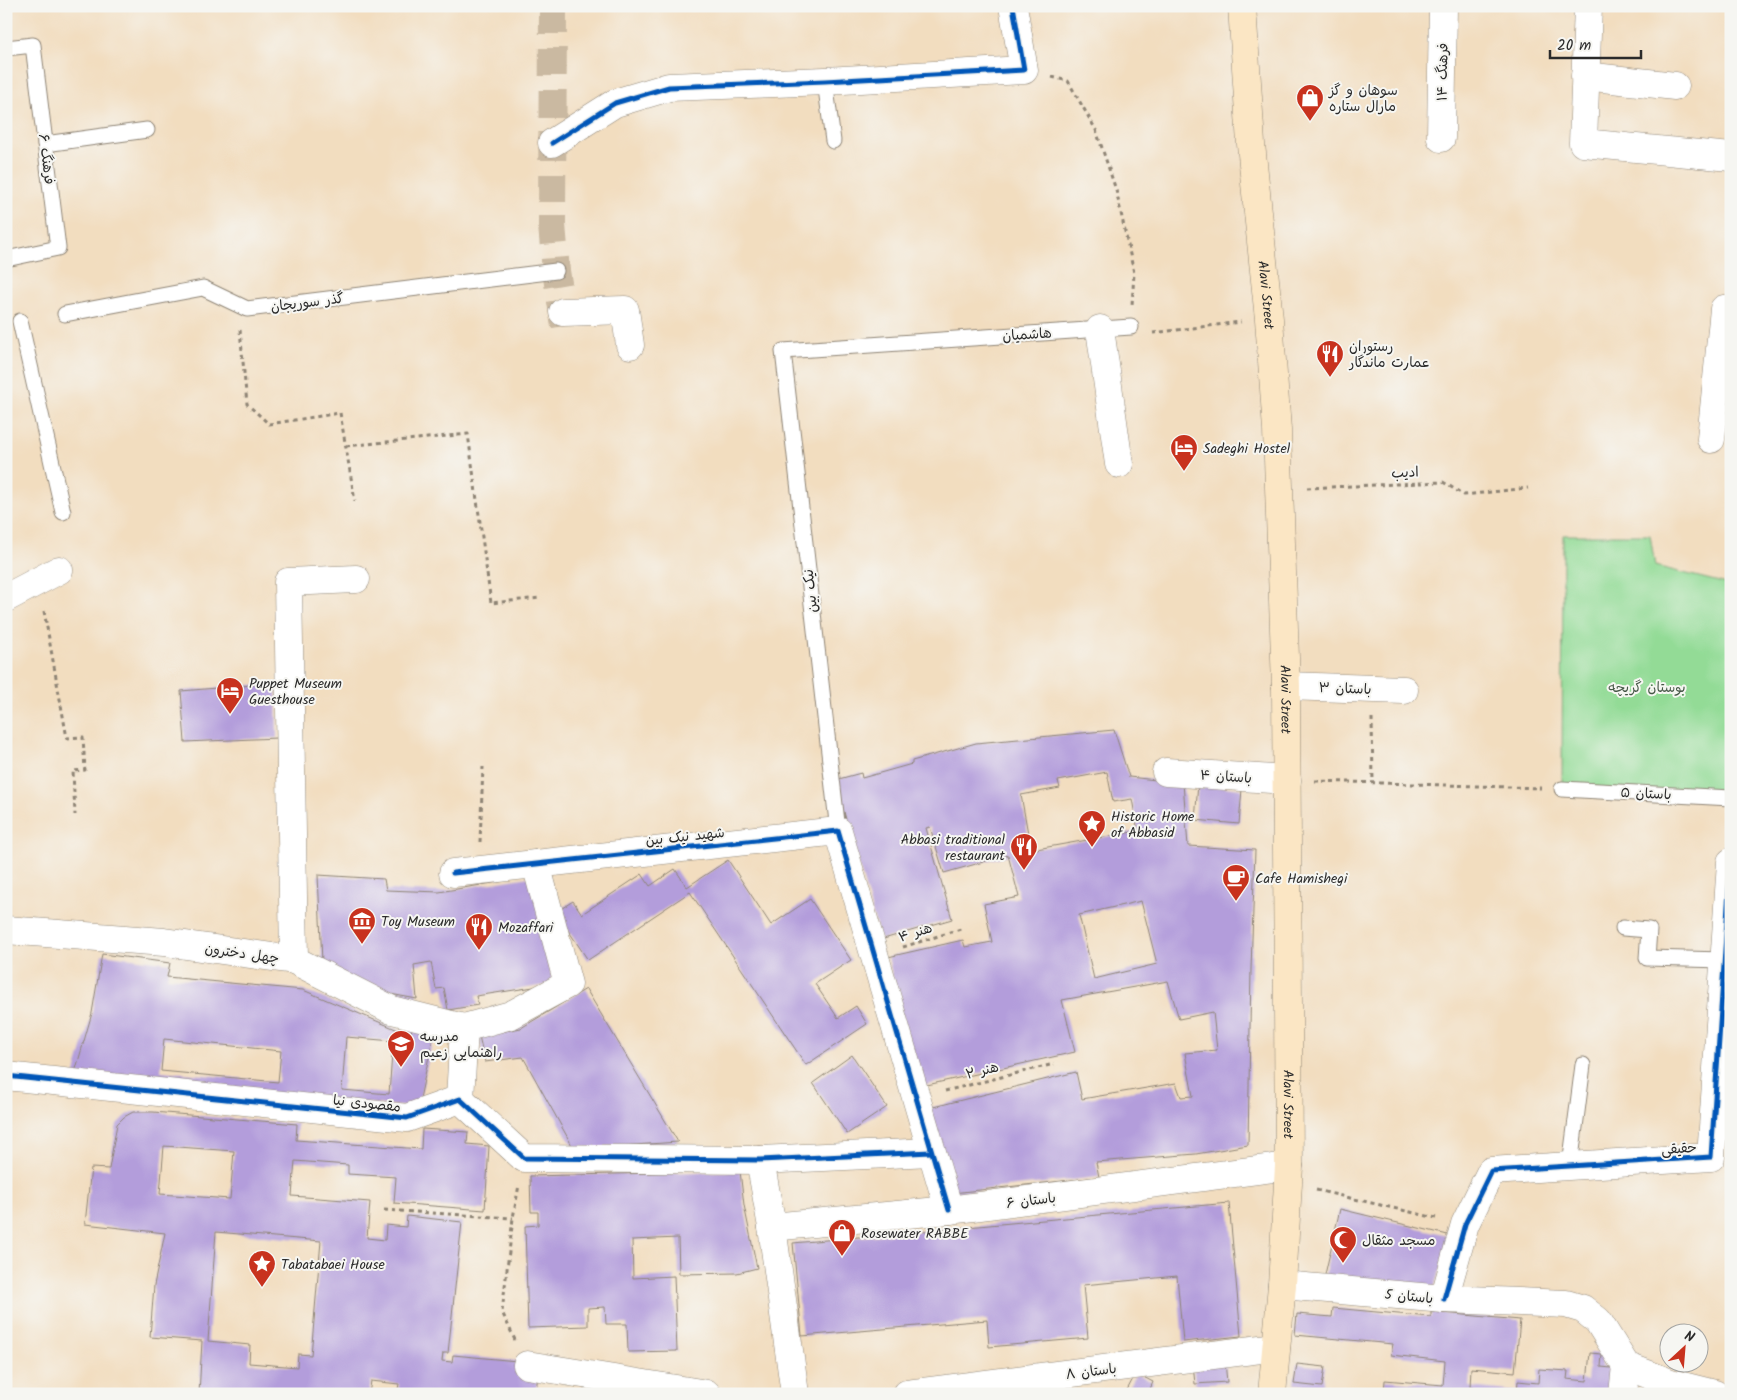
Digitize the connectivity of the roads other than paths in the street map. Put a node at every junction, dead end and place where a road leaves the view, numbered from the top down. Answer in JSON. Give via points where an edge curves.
{"nodes":[{"id":1,"x":1013,"y":6,"type":"edge"},
{"id":2,"x":1242,"y":6,"type":"edge"},
{"id":3,"x":1443,"y":6,"type":"edge"},
{"id":4,"x":1588,"y":6,"type":"edge"},
{"id":5,"x":6,"y":48,"type":"edge"},
{"id":6,"x":1585,"y":76,"type":"junction"},
{"id":7,"x":825,"y":81,"type":"junction"},
{"id":8,"x":1675,"y":86,"type":"dead end"},
{"id":9,"x":147,"y":130,"type":"dead end"},
{"id":10,"x":1441,"y":138,"type":"dead end"},
{"id":11,"x":833,"y":142,"type":"dead end"},
{"id":12,"x":552,"y":143,"type":"dead end"},
{"id":13,"x":45,"y":144,"type":"junction"},
{"id":14,"x":1731,"y":157,"type":"edge"},
{"id":15,"x":6,"y":259,"type":"edge"},
{"id":16,"x":556,"y":271,"type":"dead end"},
{"id":17,"x":1731,"y":309,"type":"edge"},
{"id":18,"x":563,"y":312,"type":"dead end"},
{"id":19,"x":64,"y":314,"type":"dead end"},
{"id":20,"x":20,"y":322,"type":"dead end"},
{"id":21,"x":1131,"y":328,"type":"road end"},
{"id":22,"x":1100,"y":329,"type":"junction"},
{"id":23,"x":630,"y":345,"type":"dead end"},
{"id":24,"x":783,"y":351,"type":"joint"},
{"id":25,"x":1711,"y":439,"type":"dead end"},
{"id":26,"x":1119,"y":464,"type":"dead end"},
{"id":27,"x":63,"y":512,"type":"dead end"},
{"id":28,"x":48,"y":576,"type":"road end"},
{"id":29,"x":356,"y":579,"type":"dead end"},
{"id":30,"x":6,"y":598,"type":"edge"},
{"id":31,"x":1286,"y":686,"type":"junction"},
{"id":32,"x":1404,"y":690,"type":"dead end"},
{"id":33,"x":1166,"y":772,"type":"dead end"},
{"id":34,"x":1287,"y":780,"type":"junction"},
{"id":35,"x":1562,"y":788,"type":"road end"},
{"id":36,"x":1731,"y":798,"type":"edge"},
{"id":37,"x":838,"y":831,"type":"junction"},
{"id":38,"x":1731,"y":862,"type":"edge"},
{"id":39,"x":536,"y":864,"type":"junction"},
{"id":40,"x":466,"y":871,"type":"road end"},
{"id":41,"x":1623,"y":928,"type":"dead end"},
{"id":42,"x":6,"y":930,"type":"edge"},
{"id":43,"x":294,"y":960,"type":"junction"},
{"id":44,"x":1724,"y":960,"type":"junction"},
{"id":45,"x":464,"y":1028,"type":"junction"},
{"id":46,"x":1583,"y":1065,"type":"dead end"},
{"id":47,"x":6,"y":1076,"type":"edge"},
{"id":48,"x":460,"y":1099,"type":"junction"},
{"id":49,"x":1721,"y":1133,"type":"edge"},
{"id":50,"x":931,"y":1152,"type":"junction"},
{"id":51,"x":760,"y":1160,"type":"junction"},
{"id":52,"x":1570,"y":1166,"type":"junction"},
{"id":53,"x":1289,"y":1175,"type":"junction"},
{"id":54,"x":949,"y":1210,"type":"junction"},
{"id":55,"x":772,"y":1227,"type":"junction"},
{"id":56,"x":1282,"y":1285,"type":"junction"},
{"id":57,"x":1444,"y":1299,"type":"junction"},
{"id":58,"x":1276,"y":1347,"type":"junction"},
{"id":59,"x":527,"y":1364,"type":"road end"},
{"id":60,"x":1626,"y":1366,"type":"junction"},
{"id":61,"x":707,"y":1394,"type":"edge"},
{"id":62,"x":795,"y":1394,"type":"edge"},
{"id":63,"x":907,"y":1394,"type":"edge"},
{"id":64,"x":1272,"y":1394,"type":"edge"},
{"id":65,"x":1622,"y":1394,"type":"edge"},
{"id":66,"x":1715,"y":1394,"type":"edge"}],
"edges":[{"from":1,"to":7,"type":"street","via":[[1024,70]]},
{"from":2,"to":31,"type":"main road","name":"Alavi Street","via":[[1281,489]]},
{"from":3,"to":10,"type":"street","name":"فرهنگ ۱۴"},
{"from":4,"to":6,"type":"street"},
{"from":5,"to":13,"type":"lane","name":"فرهنگ ۶","via":[[33,45]]},
{"from":6,"to":8,"type":"street"},
{"from":6,"to":14,"type":"street","via":[[1583,143]]},
{"from":7,"to":11,"type":"lane"},
{"from":7,"to":12,"type":"street","via":[[669,87],[615,103]]},
{"from":9,"to":13,"type":"lane"},
{"from":13,"to":15,"type":"lane","name":"فرهنگ ۶","via":[[58,248]]},
{"from":16,"to":19,"type":"lane","name":"گذر سوریجان","via":[[247,309],[203,288]]},
{"from":17,"to":25,"type":"street","via":[[1724,309]]},
{"from":18,"to":23,"type":"street","via":[[625,310]]},
{"from":20,"to":27,"type":"lane"},
{"from":21,"to":22,"type":"lane","name":"هاشمیان"},
{"from":22,"to":24,"type":"lane","name":"هاشمیان"},
{"from":22,"to":26,"type":"street"},
{"from":24,"to":37,"type":"lane","name":"نیک بین"},
{"from":28,"to":30,"type":"street"},
{"from":29,"to":43,"type":"street","via":[[288,582]]},
{"from":31,"to":32,"type":"street","name":"باستان ۳"},
{"from":31,"to":34,"type":"main road","name":"Alavi Street"},
{"from":33,"to":34,"type":"street","name":"باستان ۴"},
{"from":34,"to":53,"type":"main road","name":"Alavi Street"},
{"from":35,"to":36,"type":"lane","name":"باستان ۵"},
{"from":37,"to":39,"type":"street","name":"شهید نیک بین"},
{"from":37,"to":50,"type":"street"},
{"from":38,"to":44,"type":"street","name":"حقیقی"},
{"from":39,"to":40,"type":"street","name":"شهید نیک بین"},
{"from":39,"to":45,"type":"street","via":[[568,984],[511,1014]]},
{"from":41,"to":44,"type":"lane","via":[[1648,930],[1648,958]]},
{"from":42,"to":43,"type":"street","name":"چهل دخترون","via":[[164,942]]},
{"from":43,"to":45,"type":"street","name":"چهل دخترون","via":[[392,1010]]},
{"from":44,"to":49,"type":"street","name":"حقیقی"},
{"from":45,"to":48,"type":"street"},
{"from":46,"to":52,"type":"lane"},
{"from":47,"to":48,"type":"street","name":"مقصودی نیا","via":[[407,1118]]},
{"from":48,"to":51,"type":"street","via":[[524,1158]]},
{"from":49,"to":52,"type":"street","name":"حقیقی","via":[[1711,1157]]},
{"from":50,"to":51,"type":"street"},
{"from":50,"to":54,"type":"street"},
{"from":51,"to":55,"type":"street"},
{"from":52,"to":57,"type":"street","name":"حقیقی","via":[[1490,1170],[1465,1224]]},
{"from":53,"to":54,"type":"street","name":"باستان ۶"},
{"from":53,"to":56,"type":"main road","name":"Alavi Street"},
{"from":54,"to":55,"type":"street","name":"باستان ۶"},
{"from":55,"to":62,"type":"street"},
{"from":56,"to":57,"type":"street","name":"باستان 5"},
{"from":56,"to":58,"type":"main road","name":"Alavi Street"},
{"from":57,"to":60,"type":"street","name":"باستان 5","via":[[1566,1304],[1582,1309],[1598,1321]]},
{"from":58,"to":63,"type":"street","name":"باستان ۸"},
{"from":58,"to":64,"type":"main road","name":"Alavi Street"},
{"from":59,"to":61,"type":"street"},
{"from":60,"to":65,"type":"street"},
{"from":60,"to":66,"type":"street","via":[[1671,1383]]}]}
